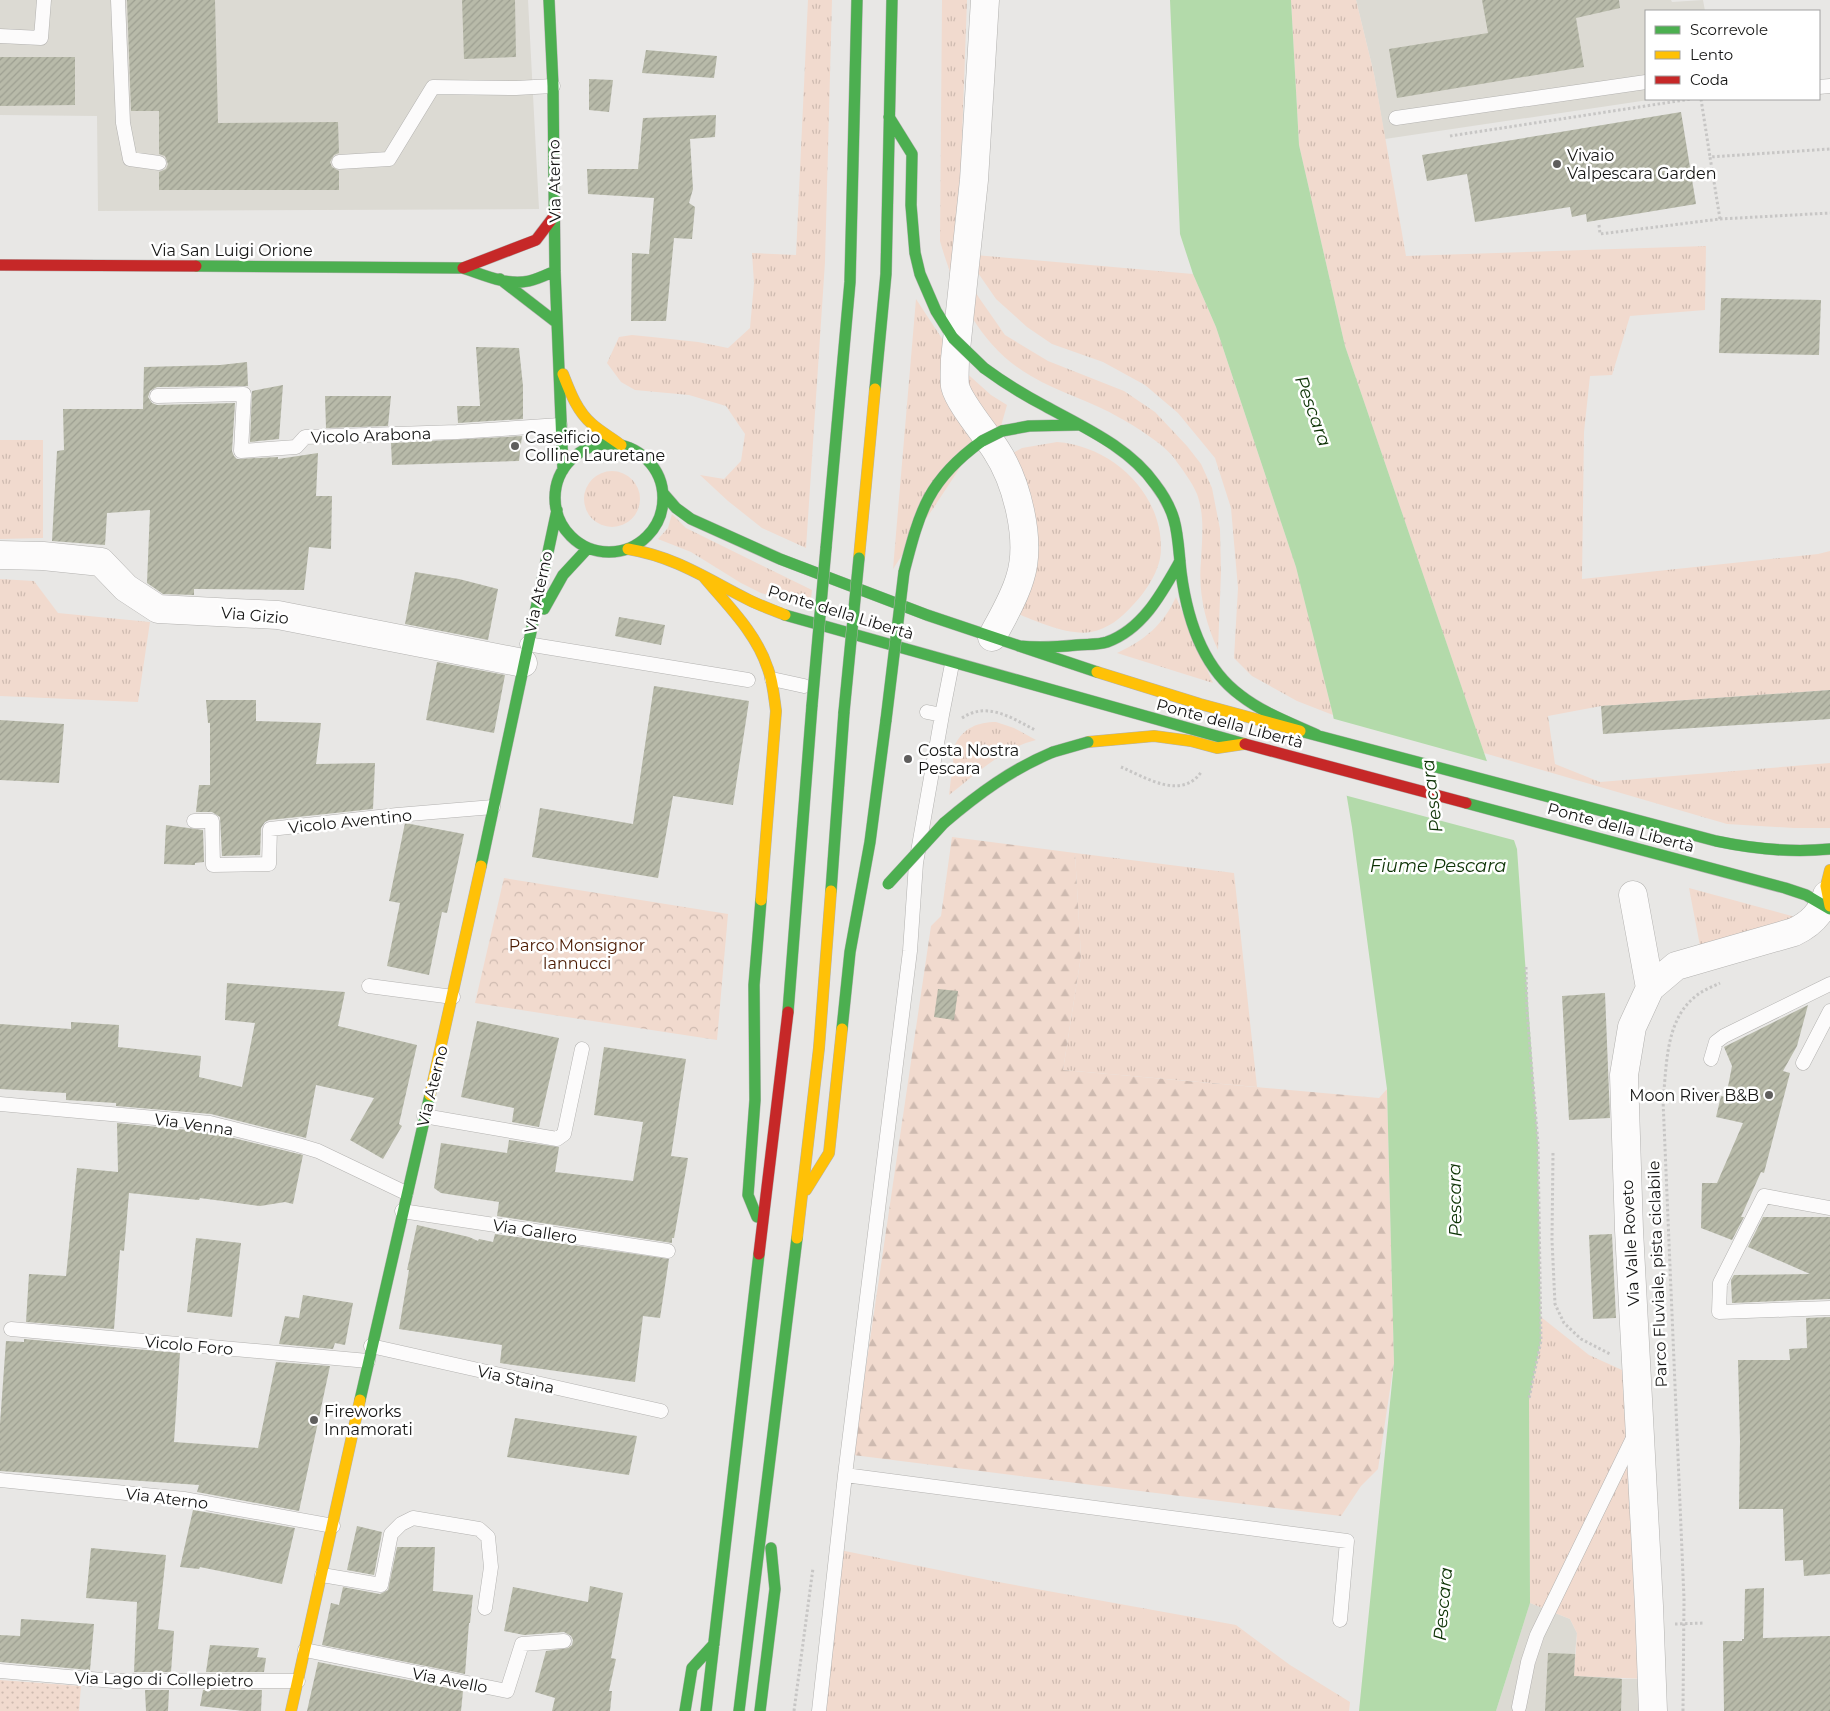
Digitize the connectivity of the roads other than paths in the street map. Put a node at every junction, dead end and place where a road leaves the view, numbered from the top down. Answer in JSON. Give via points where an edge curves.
{"nodes":[{"id":1,"x":44,"y":0,"type":"edge"},
{"id":2,"x":118,"y":0,"type":"edge"},
{"id":3,"x":549,"y":0,"type":"edge"},
{"id":4,"x":857,"y":0,"type":"edge"},
{"id":5,"x":892,"y":0,"type":"edge"},
{"id":6,"x":985,"y":0,"type":"edge"},
{"id":7,"x":0,"y":36,"type":"edge"},
{"id":8,"x":1645,"y":82,"type":"edge"},
{"id":9,"x":553,"y":86,"type":"junction"},
{"id":10,"x":890,"y":117,"type":"junction"},
{"id":11,"x":1396,"y":118,"type":"dead end"},
{"id":12,"x":339,"y":162,"type":"dead end"},
{"id":13,"x":159,"y":163,"type":"dead end"},
{"id":14,"x":555,"y":215,"type":"junction"},
{"id":15,"x":531,"y":255,"type":"dead end"},
{"id":16,"x":485,"y":260,"type":"junction"},
{"id":17,"x":544,"y":261,"type":"dead end"},
{"id":18,"x":0,"y":265,"type":"edge"},
{"id":19,"x":463,"y":268,"type":"junction"},
{"id":20,"x":555,"y":270,"type":"junction"},
{"id":21,"x":500,"y":279,"type":"junction"},
{"id":22,"x":557,"y":323,"type":"junction"},
{"id":23,"x":559,"y":363,"type":"junction"},
{"id":24,"x":157,"y":396,"type":"dead end"},
{"id":25,"x":1080,"y":424,"type":"junction"},
{"id":26,"x":560,"y":425,"type":"junction"},
{"id":27,"x":621,"y":445,"type":"junction"},
{"id":28,"x":563,"y":470,"type":"junction"},
{"id":29,"x":663,"y":493,"type":"junction"},
{"id":30,"x":556,"y":510,"type":"junction"},
{"id":31,"x":588,"y":548,"type":"junction"},
{"id":32,"x":628,"y":549,"type":"junction"},
{"id":33,"x":0,"y":555,"type":"edge"},
{"id":34,"x":1180,"y":561,"type":"junction"},
{"id":35,"x":703,"y":576,"type":"junction"},
{"id":36,"x":992,"y":637,"type":"junction"},
{"id":37,"x":1019,"y":646,"type":"junction"},
{"id":38,"x":525,"y":654,"type":"junction"},
{"id":39,"x":952,"y":664,"type":"junction"},
{"id":40,"x":772,"y":679,"type":"junction"},
{"id":41,"x":748,"y":680,"type":"dead end"},
{"id":42,"x":804,"y":686,"type":"dead end"},
{"id":43,"x":926,"y":712,"type":"dead end"},
{"id":44,"x":942,"y":715,"type":"junction"},
{"id":45,"x":1193,"y":736,"type":"junction"},
{"id":46,"x":1317,"y":736,"type":"junction"},
{"id":47,"x":493,"y":807,"type":"junction"},
{"id":48,"x":194,"y":821,"type":"dead end"},
{"id":49,"x":1830,"y":848,"type":"edge"},
{"id":50,"x":1633,"y":894,"type":"dead end"},
{"id":51,"x":881,"y":896,"type":"dead end"},
{"id":52,"x":1828,"y":897,"type":"edge"},
{"id":53,"x":868,"y":920,"type":"dead end"},
{"id":54,"x":850,"y":952,"type":"junction"},
{"id":55,"x":1830,"y":984,"type":"edge"},
{"id":56,"x":368,"y":986,"type":"dead end"},
{"id":57,"x":1650,"y":988,"type":"junction"},
{"id":58,"x":453,"y":997,"type":"junction"},
{"id":59,"x":1830,"y":1010,"type":"edge"},
{"id":60,"x":582,"y":1049,"type":"dead end"},
{"id":61,"x":1711,"y":1059,"type":"dead end"},
{"id":62,"x":1803,"y":1064,"type":"dead end"},
{"id":63,"x":0,"y":1104,"type":"edge"},
{"id":64,"x":424,"y":1116,"type":"junction"},
{"id":65,"x":406,"y":1193,"type":"junction"},
{"id":66,"x":802,"y":1195,"type":"junction"},
{"id":67,"x":1830,"y":1208,"type":"edge"},
{"id":68,"x":402,"y":1211,"type":"junction"},
{"id":69,"x":762,"y":1230,"type":"junction"},
{"id":70,"x":668,"y":1251,"type":"dead end"},
{"id":71,"x":1830,"y":1308,"type":"edge"},
{"id":72,"x":11,"y":1329,"type":"dead end"},
{"id":73,"x":371,"y":1346,"type":"junction"},
{"id":74,"x":368,"y":1361,"type":"junction"},
{"id":75,"x":661,"y":1411,"type":"dead end"},
{"id":76,"x":1640,"y":1424,"type":"junction"},
{"id":77,"x":845,"y":1475,"type":"junction"},
{"id":78,"x":0,"y":1480,"type":"edge"},
{"id":79,"x":766,"y":1500,"type":"junction"},
{"id":80,"x":334,"y":1526,"type":"junction"},
{"id":81,"x":322,"y":1575,"type":"junction"},
{"id":82,"x":486,"y":1608,"type":"dead end"},
{"id":83,"x":1340,"y":1620,"type":"dead end"},
{"id":84,"x":564,"y":1641,"type":"dead end"},
{"id":85,"x":714,"y":1644,"type":"junction"},
{"id":86,"x":305,"y":1650,"type":"junction"},
{"id":87,"x":0,"y":1672,"type":"edge"},
{"id":88,"x":298,"y":1681,"type":"junction"},
{"id":89,"x":1519,"y":1707,"type":"dead end"},
{"id":90,"x":291,"y":1711,"type":"edge"},
{"id":91,"x":685,"y":1711,"type":"edge"},
{"id":92,"x":706,"y":1711,"type":"edge"},
{"id":93,"x":739,"y":1711,"type":"edge"},
{"id":94,"x":760,"y":1711,"type":"edge"},
{"id":95,"x":819,"y":1711,"type":"edge"},
{"id":96,"x":1653,"y":1711,"type":"edge"}],
"edges":[{"from":1,"to":7,"type":"lane","via":[[41,38]]},
{"from":2,"to":13,"type":"lane","via":[[123,123],[130,159]]},
{"from":3,"to":9,"type":"main road","name":"Via Aterno"},
{"from":4,"to":69,"type":"main road","bridge":true,"via":[[850,282],[788,1008]]},
{"from":5,"to":10,"type":"main road"},
{"from":6,"to":36,"type":"street","via":[[974,180],[955,359],[955,387],[1007,471],[1015,489],[1021,521],[1024,542],[1021,577]]},
{"from":8,"to":11,"type":"lane"},
{"from":9,"to":12,"type":"lane","via":[[433,87],[389,160]]},
{"from":9,"to":14,"type":"main road","name":"Via Aterno"},
{"from":10,"to":25,"type":"main road","bridge":true,"via":[[912,154],[915,253],[936,311],[953,338],[984,368],[1031,399]]},
{"from":10,"to":66,"type":"main road","bridge":true,"via":[[886,274],[844,712],[820,1048]]},
{"from":14,"to":16,"type":"main road","name":"Via San Luigi Orione","via":[[536,240]]},
{"from":14,"to":20,"type":"main road","name":"Via Aterno"},
{"from":15,"to":16,"type":"main road","name":"Via San Luigi Orione"},
{"from":16,"to":19,"type":"main road","name":"Via San Luigi Orione"},
{"from":17,"to":20,"type":"main road"},
{"from":18,"to":19,"type":"main road","name":"Via San Luigi Orione"},
{"from":19,"to":21,"type":"main road","name":"Via San Luigi Orione"},
{"from":20,"to":21,"type":"main road","name":"Via San Luigi Orione","via":[[532,281]]},
{"from":20,"to":22,"type":"main road","name":"Via Aterno"},
{"from":21,"to":22,"type":"main road","name":"Via San Luigi Orione"},
{"from":22,"to":23,"type":"main road","name":"Via Aterno"},
{"from":23,"to":26,"type":"main road","name":"Via Aterno"},
{"from":23,"to":27,"type":"main road","name":"Via Aterno","via":[[570,394],[584,415]]},
{"from":24,"to":26,"type":"lane","name":"Vicolo Arabona","via":[[244,394],[241,451],[296,448],[304,437]]},
{"from":25,"to":34,"type":"main road","via":[[1120,450],[1150,476],[1177,527]]},
{"from":25,"to":54,"type":"main road","bridge":true,"via":[[1012,428],[982,441],[947,468],[931,491],[916,524],[904,572],[870,842]]},
{"from":26,"to":28,"type":"main road","name":"Via Aterno"},
{"from":27,"to":28,"type":"main road","via":[[588,448]]},
{"from":27,"to":29,"type":"main road","via":[[637,451],[650,462],[659,476]]},
{"from":28,"to":30,"type":"main road","via":[[556,490]]},
{"from":29,"to":32,"type":"main road","via":[[656,526],[643,540]]},
{"from":29,"to":36,"type":"main road","name":"Ponte della Libertà","via":[[691,519],[772,556],[927,616]]},
{"from":30,"to":31,"type":"main road","via":[[570,536]]},
{"from":30,"to":38,"type":"main road","name":"Via Aterno"},
{"from":31,"to":32,"type":"main road","via":[[601,552]]},
{"from":31,"to":38,"type":"main road","name":"Via Aterno","via":[[563,574]]},
{"from":32,"to":35,"type":"main road","name":"Ponte della Libertà","via":[[667,558]]},
{"from":33,"to":38,"type":"street","name":"Via Gizio","via":[[101,562],[126,588],[158,609],[278,615]]},
{"from":34,"to":37,"type":"main road","via":[[1158,600],[1141,621],[1123,635],[1095,644],[1044,648]]},
{"from":34,"to":46,"type":"main road","via":[[1188,608],[1198,640],[1226,683],[1264,710]]},
{"from":35,"to":39,"type":"main road","name":"Ponte della Libertà","via":[[790,617]]},
{"from":35,"to":40,"type":"main road","via":[[755,641]]},
{"from":36,"to":37,"type":"main road","name":"Ponte della Libertà"},
{"from":37,"to":46,"type":"main road","name":"Ponte della Libertà","via":[[1120,680]]},
{"from":38,"to":41,"type":"lane"},
{"from":38,"to":47,"type":"main road","name":"Via Aterno"},
{"from":39,"to":44,"type":"lane"},
{"from":39,"to":45,"type":"main road","name":"Ponte della Libertà"},
{"from":40,"to":42,"type":"lane"},
{"from":40,"to":69,"type":"main road","via":[[776,711],[754,985],[755,1100],[748,1195]]},
{"from":43,"to":44,"type":"lane"},
{"from":44,"to":77,"type":"lane","via":[[916,863],[909,961]]},
{"from":45,"to":51,"type":"main road","bridge":true,"via":[[1142,736],[1088,742],[1026,763],[971,799],[944,823],[888,884]]},
{"from":45,"to":52,"type":"main road","name":"Ponte della Libertà","via":[[1217,748],[1244,744],[1806,895]]},
{"from":46,"to":49,"type":"main road","name":"Ponte della Libertà","via":[[1747,848],[1775,852]]},
{"from":47,"to":48,"type":"lane","name":"Vicolo Aventino","via":[[270,829],[269,864],[212,866],[212,821]]},
{"from":47,"to":58,"type":"main road","name":"Via Aterno"},
{"from":50,"to":57,"type":"street"},
{"from":52,"to":57,"type":"street","name":"Via Valle Roveto","via":[[1806,926],[1676,966]]},
{"from":53,"to":54,"type":"main road"},
{"from":54,"to":66,"type":"main road","via":[[829,1153]]},
{"from":55,"to":61,"type":"lane","via":[[1724,1036],[1716,1042]]},
{"from":56,"to":58,"type":"lane"},
{"from":57,"to":76,"type":"street","name":"Via Valle Roveto","via":[[1632,1027],[1624,1075]]},
{"from":58,"to":64,"type":"main road","name":"Via Aterno"},
{"from":59,"to":62,"type":"lane"},
{"from":60,"to":64,"type":"lane","via":[[564,1134],[557,1139]]},
{"from":63,"to":65,"type":"lane","name":"Via Venna","via":[[210,1123],[318,1151]]},
{"from":64,"to":65,"type":"main road","name":"Via Aterno"},
{"from":65,"to":68,"type":"main road","name":"Via Aterno"},
{"from":66,"to":79,"type":"main road"},
{"from":67,"to":71,"type":"lane","via":[[1764,1196],[1720,1283],[1719,1312]]},
{"from":68,"to":70,"type":"lane","name":"Via Gallero"},
{"from":68,"to":73,"type":"main road","name":"Via Aterno"},
{"from":69,"to":85,"type":"main road"},
{"from":72,"to":74,"type":"lane","name":"Vicolo Foro"},
{"from":73,"to":74,"type":"main road","name":"Via Aterno"},
{"from":73,"to":75,"type":"lane","name":"Via Staina"},
{"from":74,"to":80,"type":"main road","name":"Via Aterno"},
{"from":76,"to":89,"type":"lane","via":[[1537,1635]]},
{"from":76,"to":96,"type":"street","name":"Via Valle Roveto"},
{"from":77,"to":83,"type":"lane","via":[[1347,1542]]},
{"from":77,"to":95,"type":"lane"},
{"from":78,"to":80,"type":"lane","name":"Via Aterno","via":[[184,1499]]},
{"from":79,"to":93,"type":"main road"},
{"from":79,"to":94,"type":"main road","via":[[775,1589]]},
{"from":80,"to":81,"type":"main road","name":"Via Aterno"},
{"from":81,"to":82,"type":"lane","via":[[381,1585],[391,1534],[413,1518],[479,1529],[488,1537],[492,1567]]},
{"from":81,"to":86,"type":"main road","name":"Via Aterno"},
{"from":84,"to":86,"type":"lane","name":"Via Avello","via":[[522,1644],[506,1691]]},
{"from":85,"to":91,"type":"main road","via":[[692,1668]]},
{"from":85,"to":92,"type":"main road"},
{"from":86,"to":88,"type":"main road","name":"Via Aterno"},
{"from":87,"to":88,"type":"lane","name":"Via Lago di Collepietro","via":[[114,1682]]},
{"from":88,"to":90,"type":"main road","name":"Via Aterno"}]}
